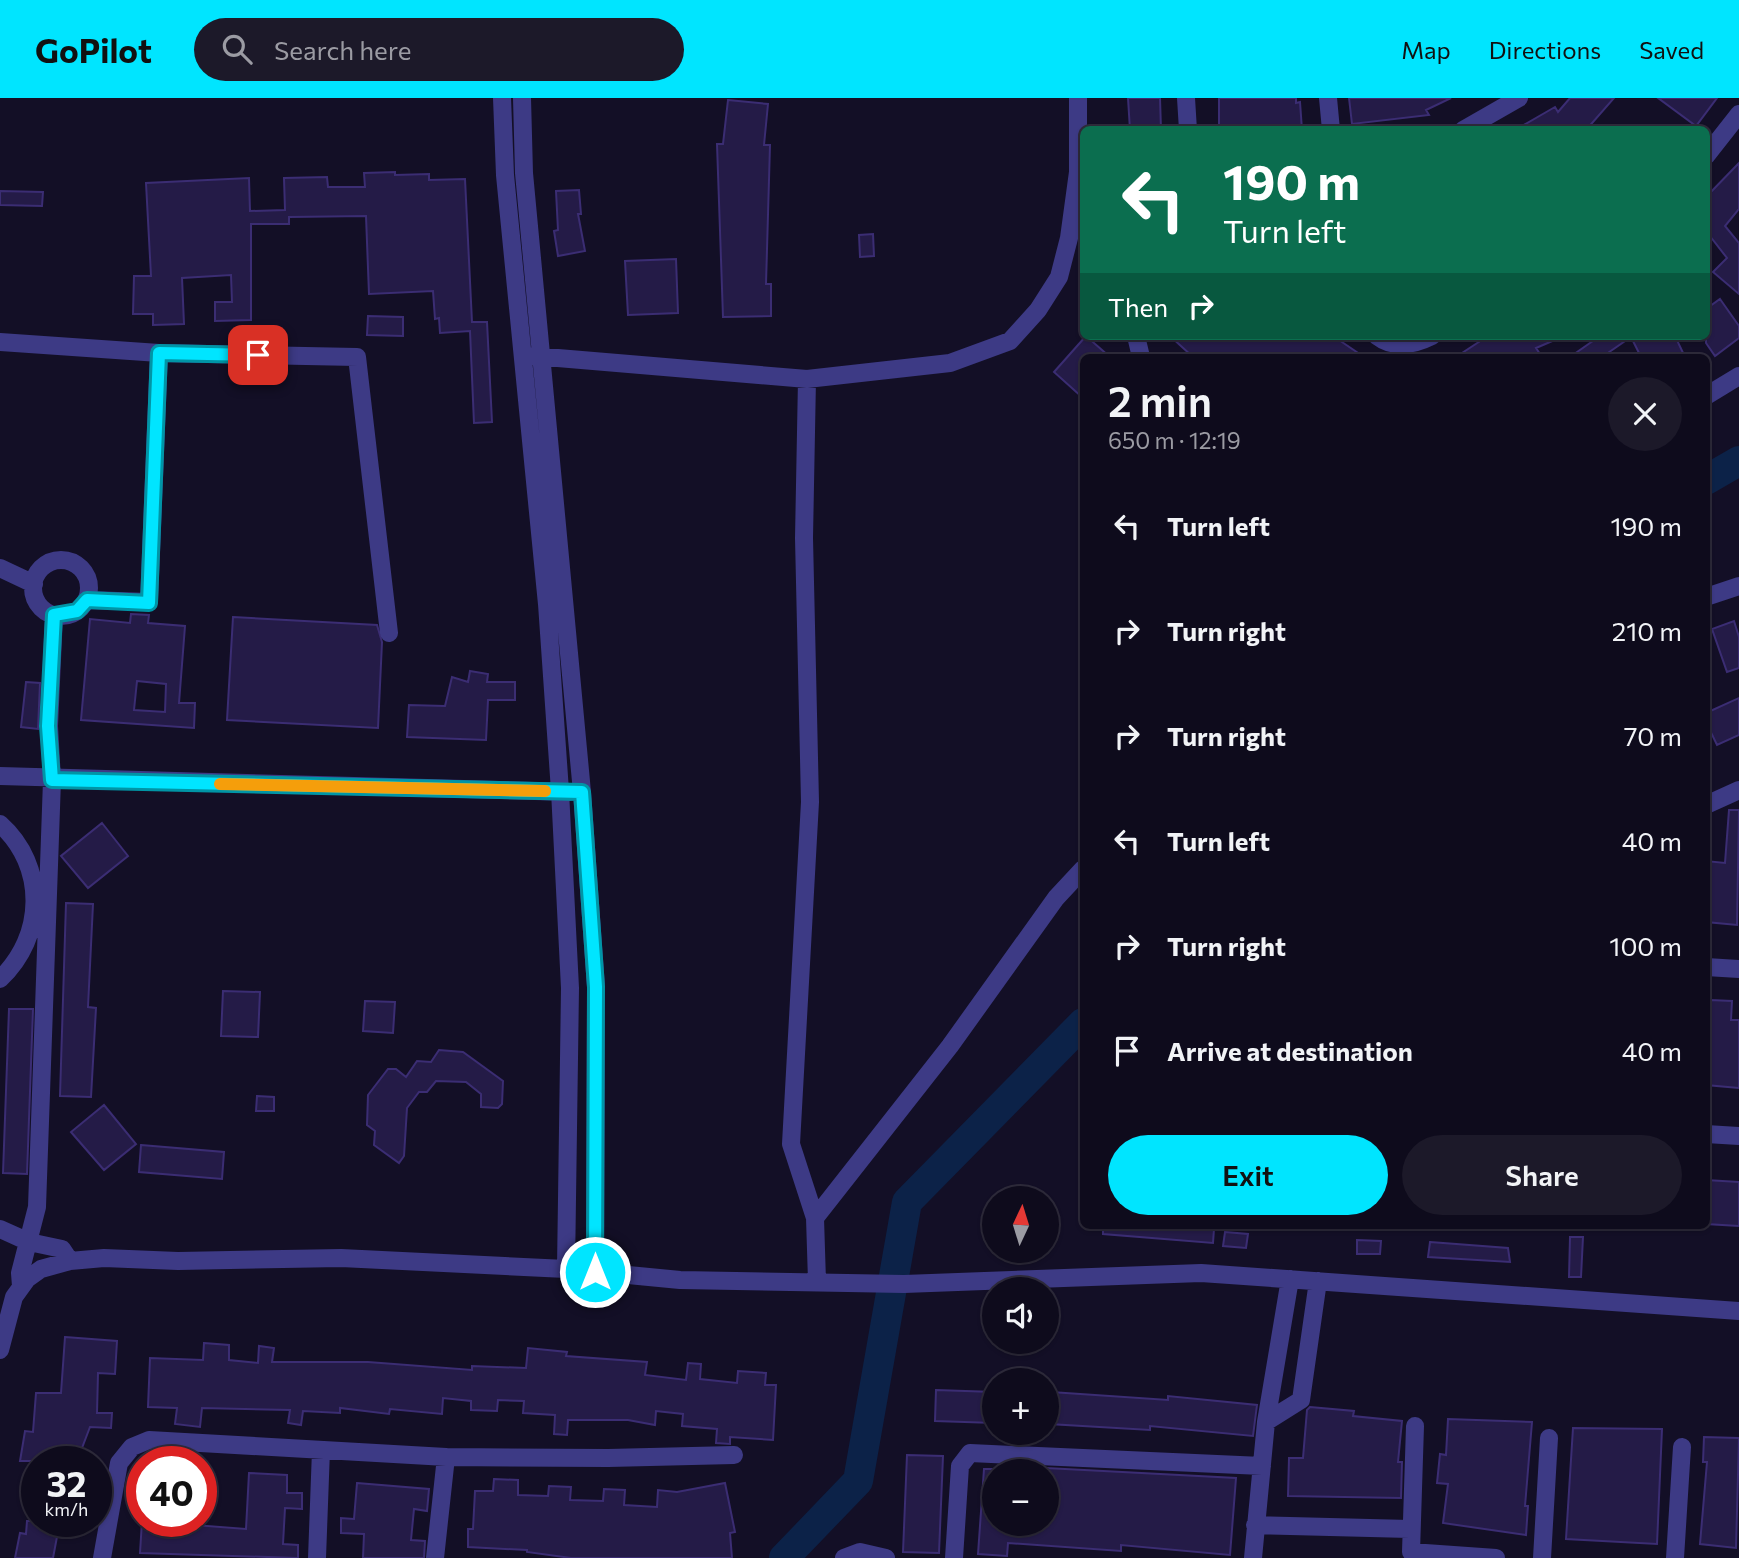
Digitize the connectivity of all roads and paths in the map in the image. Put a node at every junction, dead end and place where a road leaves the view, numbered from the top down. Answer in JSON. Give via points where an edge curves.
{"nodes":[{"id":1,"x":502,"y":98,"type":"edge"},
{"id":2,"x":522,"y":98,"type":"edge"},
{"id":3,"x":1078,"y":98,"type":"edge"},
{"id":4,"x":1186,"y":98,"type":"edge"},
{"id":5,"x":1328,"y":98,"type":"edge"},
{"id":6,"x":1519,"y":98,"type":"edge"},
{"id":7,"x":1739,"y":114,"type":"edge"},
{"id":8,"x":1188,"y":126,"type":"edge"},
{"id":9,"x":1331,"y":126,"type":"edge"},
{"id":10,"x":1470,"y":126,"type":"edge"},
{"id":11,"x":1710,"y":151,"type":"edge"},
{"id":12,"x":1382,"y":340,"type":"edge"},
{"id":13,"x":1424,"y":340,"type":"edge"},
{"id":14,"x":0,"y":342,"type":"edge"},
{"id":15,"x":159,"y":353,"type":"junction"},
{"id":16,"x":520,"y":354,"type":"junction"},
{"id":17,"x":542,"y":357,"type":"junction"},
{"id":18,"x":1739,"y":376,"type":"edge"},
{"id":19,"x":807,"y":379,"type":"junction"},
{"id":20,"x":1710,"y":394,"type":"edge"},
{"id":21,"x":0,"y":568,"type":"edge"},
{"id":22,"x":34,"y":584,"type":"junction"},
{"id":23,"x":1739,"y":586,"type":"edge"},
{"id":24,"x":1710,"y":596,"type":"edge"},
{"id":25,"x":87,"y":600,"type":"junction"},
{"id":26,"x":54,"y":615,"type":"junction"},
{"id":27,"x":389,"y":633,"type":"dead end"},
{"id":28,"x":0,"y":776,"type":"edge"},
{"id":29,"x":52,"y":780,"type":"junction"},
{"id":30,"x":1739,"y":790,"type":"edge"},
{"id":31,"x":560,"y":792,"type":"junction"},
{"id":32,"x":582,"y":792,"type":"junction"},
{"id":33,"x":1710,"y":803,"type":"edge"},
{"id":34,"x":0,"y":824,"type":"edge"},
{"id":35,"x":1080,"y":872,"type":"edge"},
{"id":36,"x":1710,"y":967,"type":"edge"},
{"id":37,"x":1739,"y":969,"type":"edge"},
{"id":38,"x":0,"y":979,"type":"edge"},
{"id":39,"x":1710,"y":1134,"type":"edge"},
{"id":40,"x":1739,"y":1136,"type":"edge"},
{"id":41,"x":815,"y":1218,"type":"junction"},
{"id":42,"x":0,"y":1229,"type":"edge"},
{"id":43,"x":29,"y":1242,"type":"junction"},
{"id":44,"x":70,"y":1261,"type":"junction"},
{"id":45,"x":566,"y":1269,"type":"junction"},
{"id":46,"x":595,"y":1272,"type":"junction"},
{"id":47,"x":1290,"y":1279,"type":"junction"},
{"id":48,"x":817,"y":1281,"type":"junction"},
{"id":49,"x":1318,"y":1281,"type":"junction"},
{"id":50,"x":22,"y":1286,"type":"junction"},
{"id":51,"x":1739,"y":1311,"type":"edge"},
{"id":52,"x":0,"y":1350,"type":"edge"},
{"id":53,"x":1266,"y":1422,"type":"junction"},
{"id":54,"x":1415,"y":1426,"type":"dead end"},
{"id":55,"x":1549,"y":1438,"type":"dead end"},
{"id":56,"x":1682,"y":1447,"type":"dead end"},
{"id":57,"x":321,"y":1450,"type":"junction"},
{"id":58,"x":734,"y":1455,"type":"dead end"},
{"id":59,"x":446,"y":1457,"type":"junction"},
{"id":60,"x":1262,"y":1466,"type":"junction"},
{"id":61,"x":1255,"y":1525,"type":"junction"},
{"id":62,"x":1410,"y":1529,"type":"junction"},
{"id":63,"x":1465,"y":1557,"type":"edge"},
{"id":64,"x":102,"y":1558,"type":"edge"},
{"id":65,"x":317,"y":1558,"type":"edge"},
{"id":66,"x":435,"y":1558,"type":"edge"},
{"id":67,"x":844,"y":1558,"type":"edge"},
{"id":68,"x":886,"y":1558,"type":"edge"},
{"id":69,"x":954,"y":1558,"type":"edge"},
{"id":70,"x":1253,"y":1558,"type":"edge"},
{"id":71,"x":1496,"y":1558,"type":"edge"},
{"id":72,"x":1542,"y":1558,"type":"edge"},
{"id":73,"x":1675,"y":1558,"type":"edge"}],
"edges":[{"from":1,"to":16,"type":"street"},
{"from":2,"to":17,"type":"street","via":[[524,173]]},
{"from":3,"to":19,"type":"street","via":[[1078,172],[1059,277],[1010,341],[950,363]]},
{"from":4,"to":8,"type":"street"},
{"from":5,"to":9,"type":"street"},
{"from":6,"to":10,"type":"street"},
{"from":7,"to":11,"type":"street"},
{"from":12,"to":13,"type":"street","via":[[1402,345]]},
{"from":14,"to":15,"type":"street"},
{"from":15,"to":25,"type":"street","via":[[149,603]]},
{"from":15,"to":27,"type":"street","via":[[357,357]]},
{"from":16,"to":17,"type":"street"},
{"from":16,"to":31,"type":"street","via":[[547,604]]},
{"from":17,"to":19,"type":"street"},
{"from":17,"to":32,"type":"street"},
{"from":18,"to":20,"type":"street"},
{"from":19,"to":41,"type":"street","via":[[804,538],[810,802],[790,1144]]},
{"from":21,"to":22,"type":"street"},
{"from":22,"to":25,"type":"street","via":[[41,568],[65,560],[86,575]]},
{"from":22,"to":26,"type":"street","via":[[36,600]]},
{"from":23,"to":24,"type":"street"},
{"from":25,"to":26,"type":"street","via":[[77,611]]},
{"from":26,"to":29,"type":"street","via":[[48,726]]},
{"from":28,"to":29,"type":"street"},
{"from":29,"to":31,"type":"street"},
{"from":29,"to":43,"type":"street","via":[[37,1207]]},
{"from":30,"to":33,"type":"street"},
{"from":31,"to":32,"type":"street"},
{"from":31,"to":45,"type":"street","via":[[570,988]]},
{"from":32,"to":46,"type":"street","via":[[596,987]]},
{"from":34,"to":38,"type":"street","via":[[26,859],[35,909],[27,943]]},
{"from":35,"to":41,"type":"street"},
{"from":36,"to":37,"type":"street"},
{"from":39,"to":40,"type":"street"},
{"from":41,"to":48,"type":"street"},
{"from":42,"to":43,"type":"street"},
{"from":43,"to":44,"type":"street","via":[[62,1249]]},
{"from":43,"to":50,"type":"street","via":[[20,1273]]},
{"from":44,"to":45,"type":"street","via":[[341,1258]]},
{"from":44,"to":50,"type":"street","via":[[41,1269]]},
{"from":45,"to":46,"type":"street"},
{"from":46,"to":48,"type":"street","via":[[680,1280]]},
{"from":47,"to":48,"type":"street","via":[[1201,1272],[904,1284]]},
{"from":47,"to":49,"type":"street"},
{"from":47,"to":53,"type":"street"},
{"from":49,"to":51,"type":"street"},
{"from":49,"to":53,"type":"street","via":[[1301,1400]]},
{"from":50,"to":52,"type":"street","via":[[14,1297]]},
{"from":53,"to":60,"type":"street"},
{"from":54,"to":62,"type":"street"},
{"from":55,"to":72,"type":"street"},
{"from":56,"to":73,"type":"street"},
{"from":57,"to":59,"type":"street"},
{"from":57,"to":64,"type":"street","via":[[149,1440],[132,1447],[119,1463]]},
{"from":57,"to":65,"type":"street"},
{"from":58,"to":59,"type":"street"},
{"from":59,"to":66,"type":"street"},
{"from":60,"to":61,"type":"street"},
{"from":60,"to":69,"type":"street","via":[[970,1453],[960,1466]]},
{"from":61,"to":62,"type":"street"},
{"from":61,"to":70,"type":"street"},
{"from":62,"to":63,"type":"street","via":[[1411,1552]]},
{"from":63,"to":71,"type":"street"},
{"from":67,"to":68,"type":"street","via":[[860,1552]]}]}
